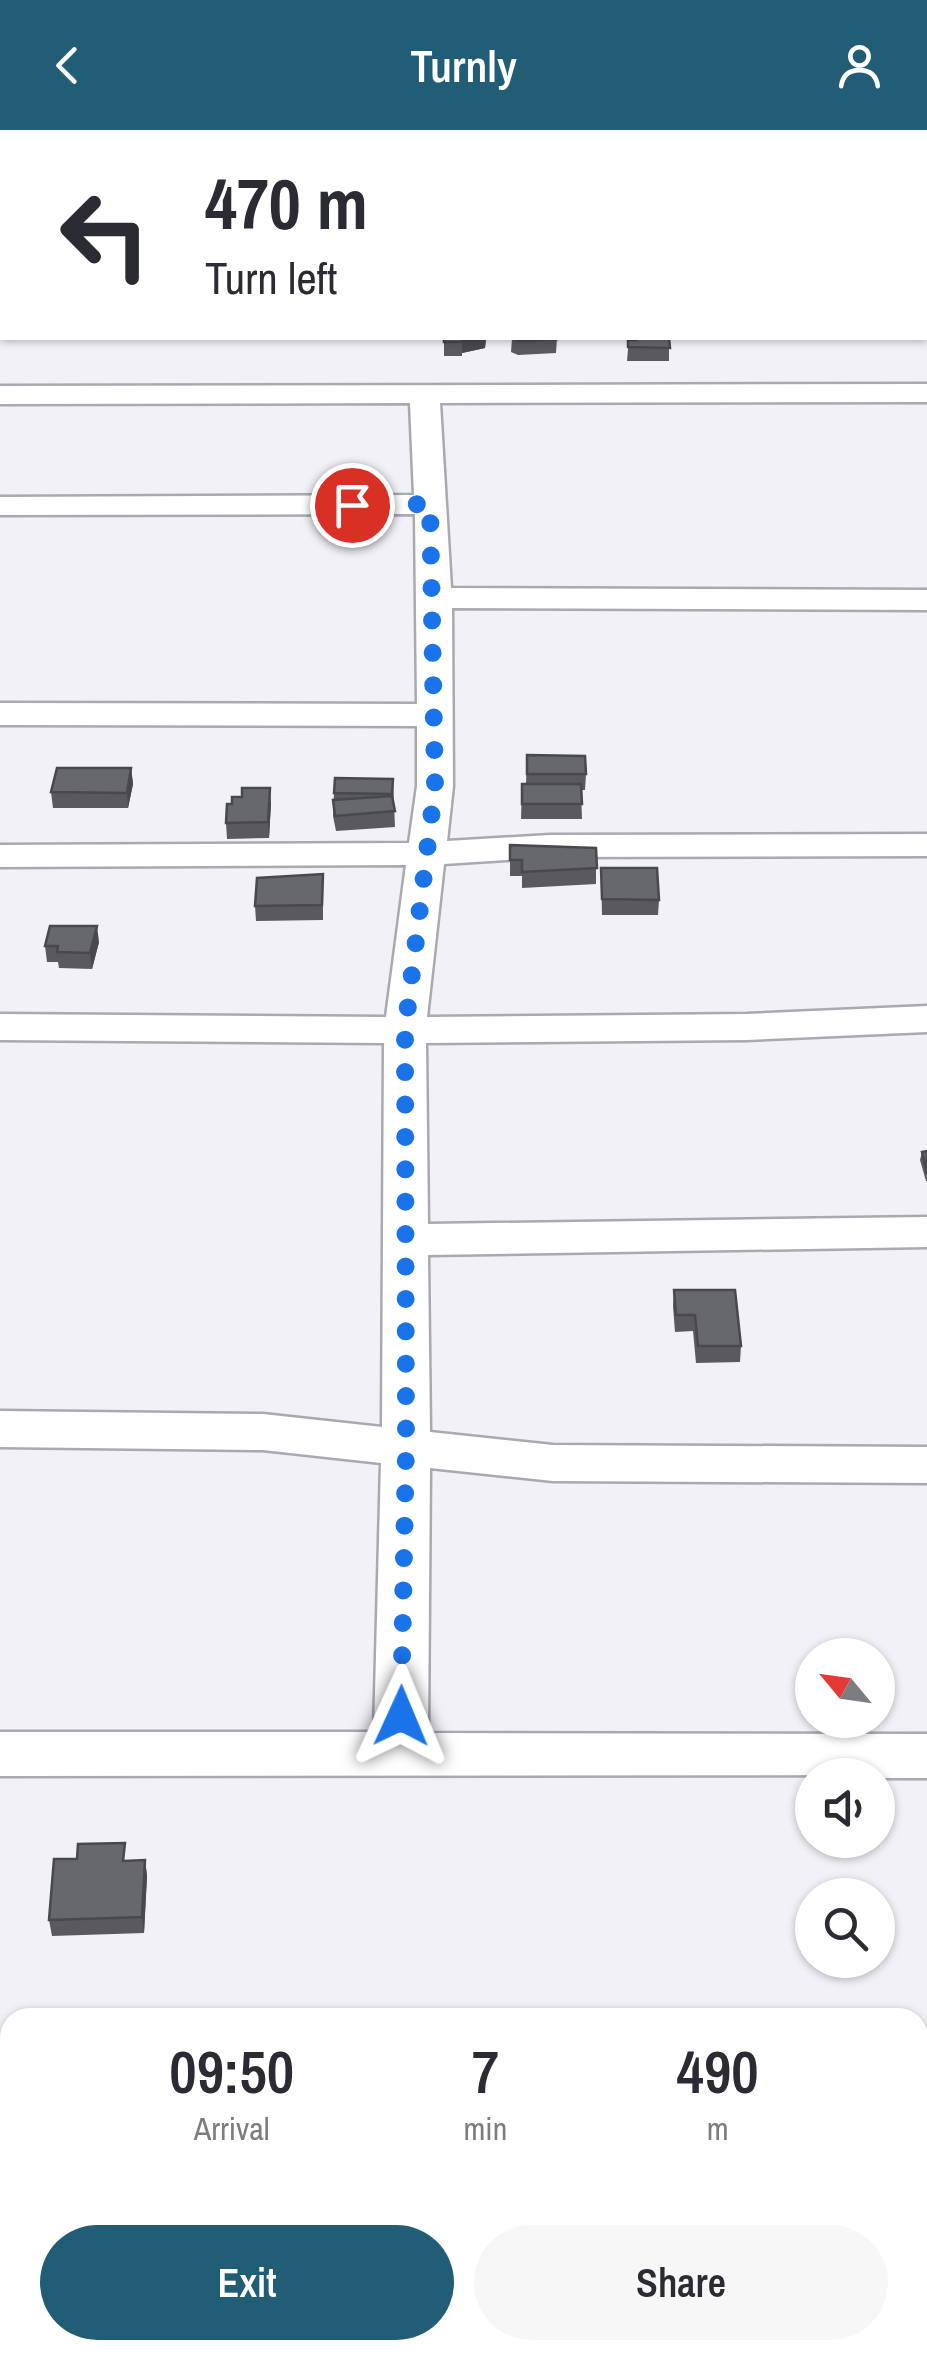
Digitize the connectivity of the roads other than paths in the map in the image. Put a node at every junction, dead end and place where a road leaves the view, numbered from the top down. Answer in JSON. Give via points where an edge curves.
{"nodes":[{"id":1,"x":927,"y":393,"type":"edge"},
{"id":2,"x":0,"y":396,"type":"edge"},
{"id":3,"x":425,"y":396,"type":"junction"},
{"id":4,"x":430,"y":504,"type":"junction"},
{"id":5,"x":0,"y":506,"type":"edge"},
{"id":6,"x":435,"y":598,"type":"junction"},
{"id":7,"x":927,"y":600,"type":"edge"},
{"id":8,"x":0,"y":714,"type":"edge"},
{"id":9,"x":434,"y":715,"type":"junction"},
{"id":10,"x":927,"y":845,"type":"edge"},
{"id":11,"x":425,"y":854,"type":"junction"},
{"id":12,"x":0,"y":856,"type":"edge"},
{"id":13,"x":927,"y":1019,"type":"edge"},
{"id":14,"x":0,"y":1027,"type":"edge"},
{"id":15,"x":405,"y":1030,"type":"junction"},
{"id":16,"x":927,"y":1232,"type":"edge"},
{"id":17,"x":405,"y":1240,"type":"junction"},
{"id":18,"x":0,"y":1429,"type":"edge"},
{"id":19,"x":406,"y":1446,"type":"junction"},
{"id":20,"x":927,"y":1465,"type":"edge"},
{"id":21,"x":0,"y":1754,"type":"edge"},
{"id":22,"x":401,"y":1755,"type":"junction"},
{"id":23,"x":927,"y":1756,"type":"edge"}],
"edges":[{"from":1,"to":3,"type":"street"},
{"from":2,"to":3,"type":"street"},
{"from":3,"to":4,"type":"street"},
{"from":4,"to":5,"type":"street"},
{"from":4,"to":6,"type":"street"},
{"from":6,"to":7,"type":"street"},
{"from":6,"to":9,"type":"street"},
{"from":8,"to":9,"type":"street"},
{"from":9,"to":11,"type":"street","via":[[435,786]]},
{"from":10,"to":11,"type":"street","via":[[550,846]]},
{"from":11,"to":12,"type":"street"},
{"from":11,"to":15,"type":"street"},
{"from":13,"to":15,"type":"street"},
{"from":14,"to":15,"type":"street"},
{"from":15,"to":17,"type":"street"},
{"from":16,"to":17,"type":"street"},
{"from":17,"to":19,"type":"street"},
{"from":18,"to":19,"type":"street","via":[[263,1432]]},
{"from":19,"to":20,"type":"street","via":[[553,1463]]},
{"from":19,"to":22,"type":"street"},
{"from":21,"to":22,"type":"street"},
{"from":22,"to":23,"type":"street"}]}
